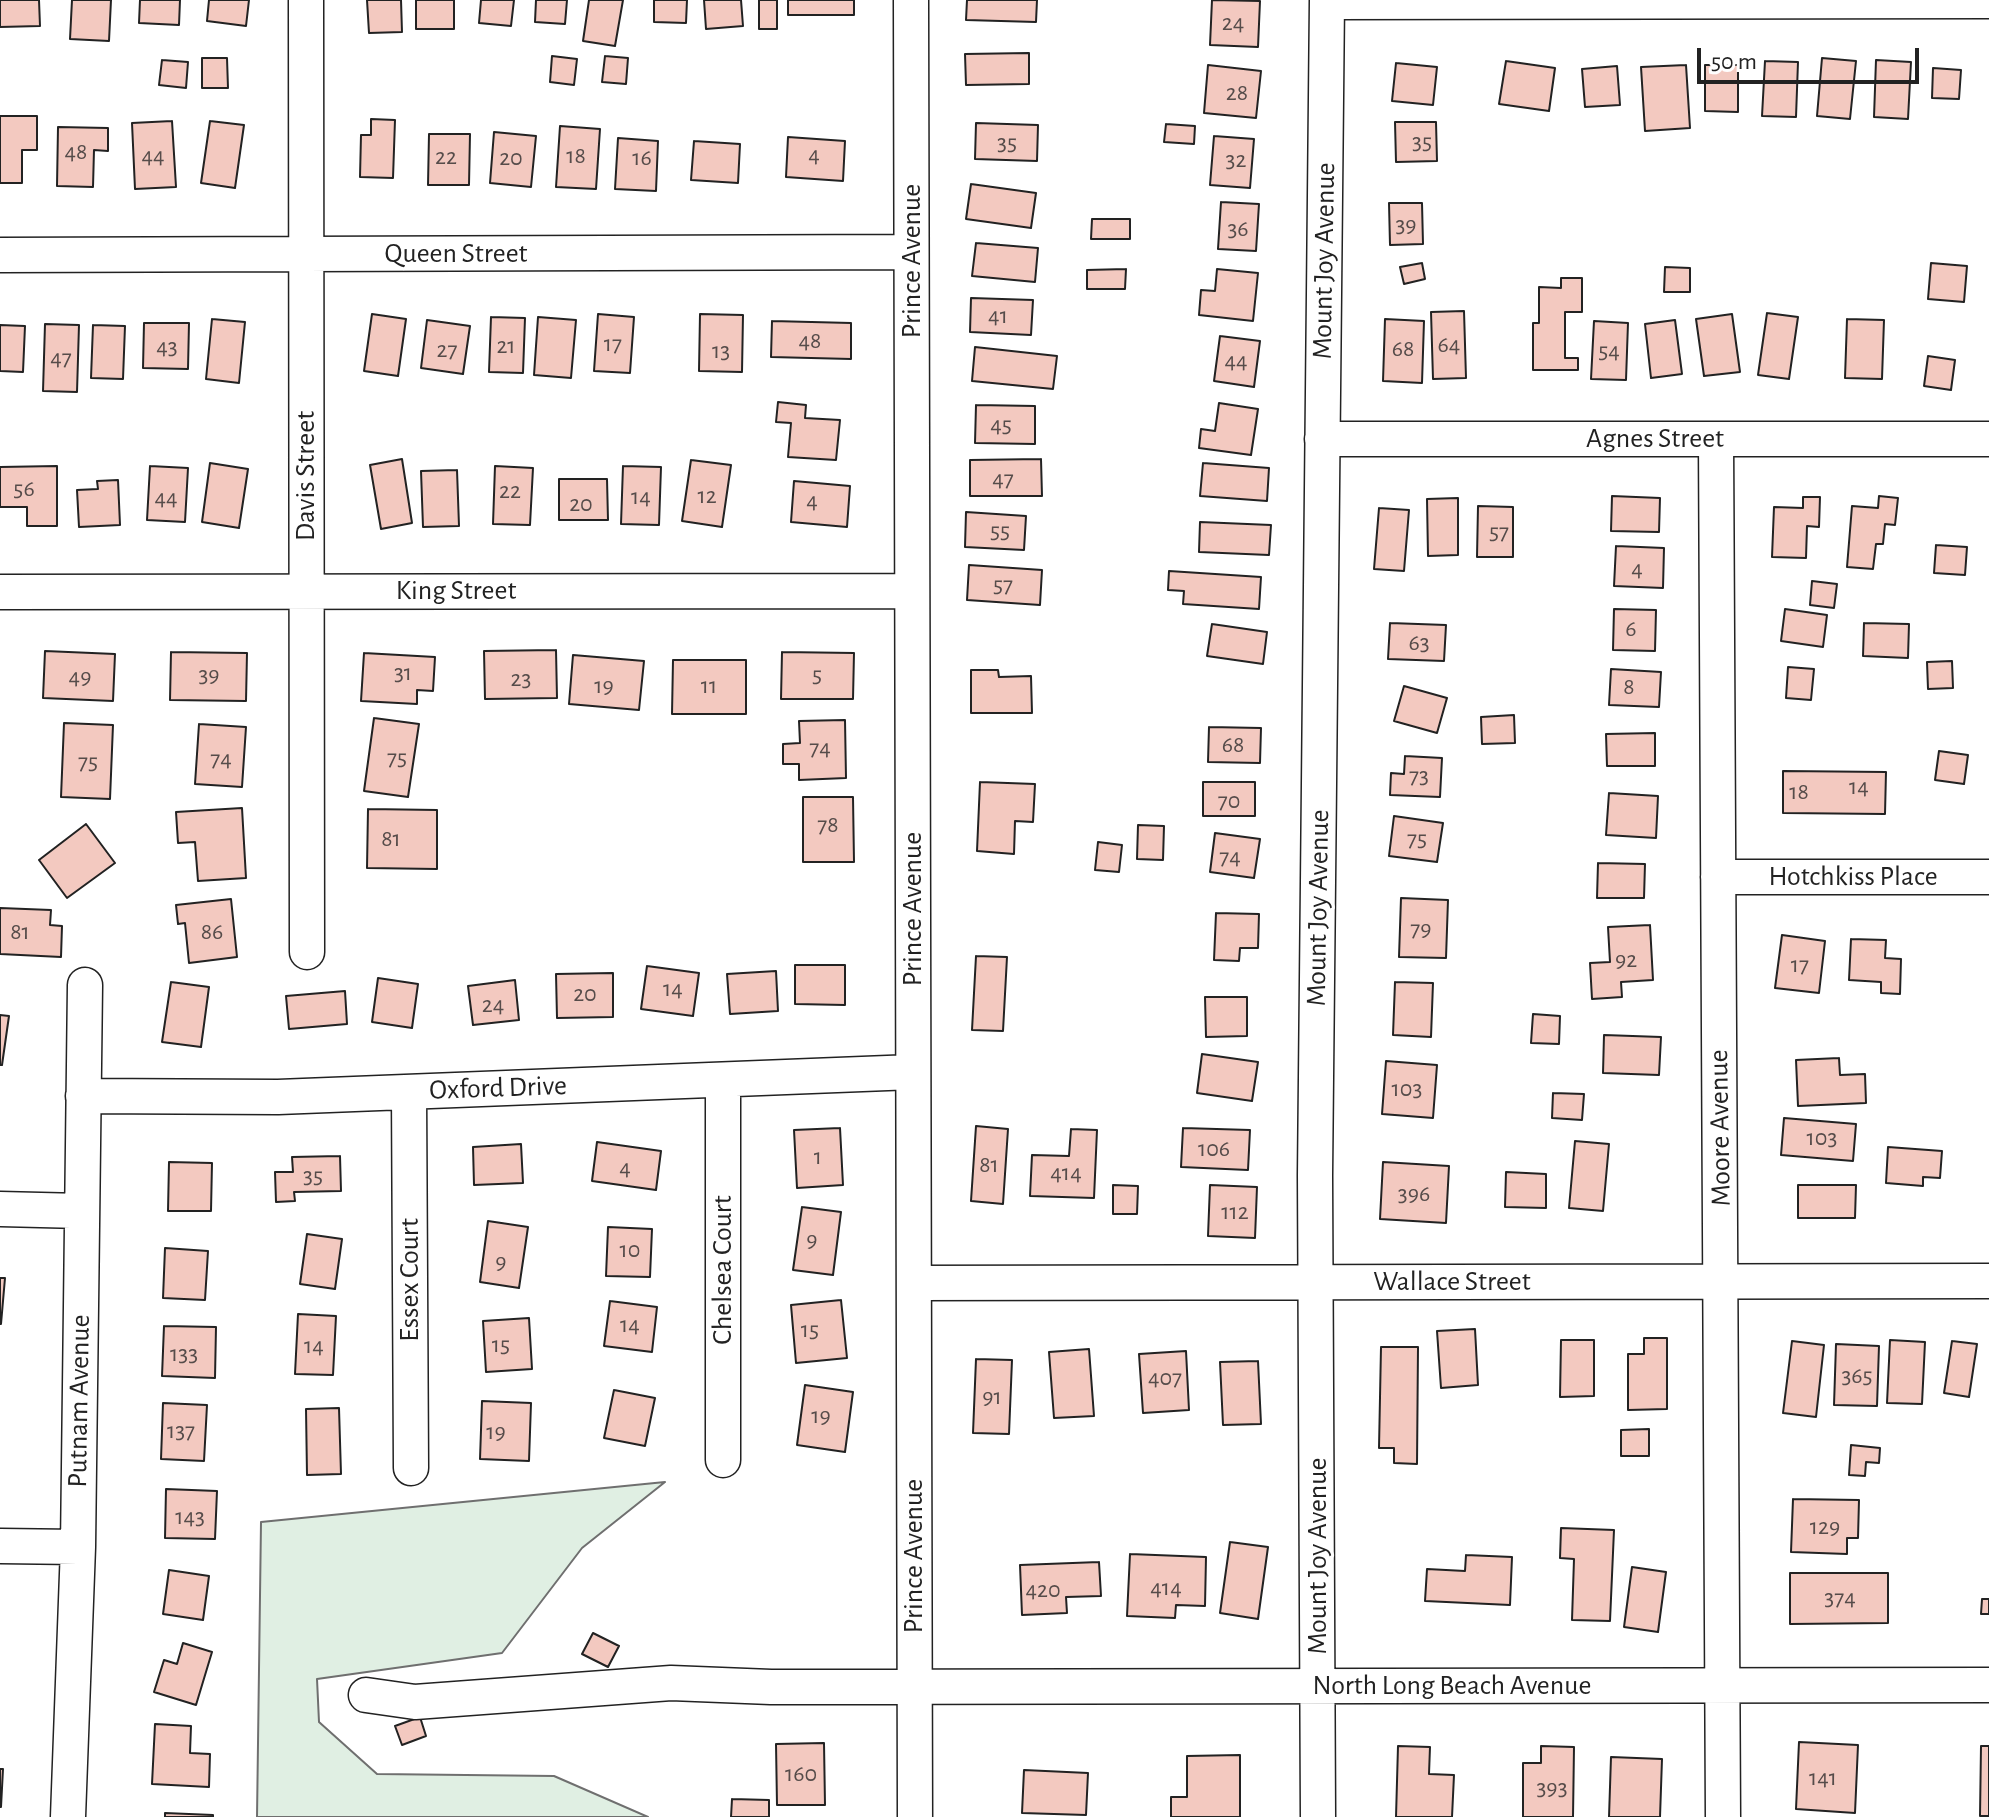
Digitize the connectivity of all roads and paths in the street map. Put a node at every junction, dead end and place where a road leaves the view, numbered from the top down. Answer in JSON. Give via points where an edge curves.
{"nodes":[{"id":1,"x":306,"y":0,"type":"edge"},
{"id":2,"x":911,"y":0,"type":"edge"},
{"id":3,"x":1327,"y":1,"type":"edge"},
{"id":4,"x":1989,"y":1,"type":"edge"},
{"id":5,"x":911,"y":252,"type":"junction"},
{"id":6,"x":306,"y":254,"type":"junction"},
{"id":7,"x":0,"y":255,"type":"edge"},
{"id":8,"x":1322,"y":439,"type":"junction"},
{"id":9,"x":1716,"y":439,"type":"junction"},
{"id":10,"x":1989,"y":439,"type":"edge"},
{"id":11,"x":306,"y":591,"type":"junction"},
{"id":12,"x":912,"y":591,"type":"junction"},
{"id":13,"x":0,"y":592,"type":"edge"},
{"id":14,"x":1718,"y":877,"type":"junction"},
{"id":15,"x":1989,"y":877,"type":"edge"},
{"id":16,"x":307,"y":952,"type":"dead end"},
{"id":17,"x":85,"y":985,"type":"dead end"},
{"id":18,"x":913,"y":1072,"type":"junction"},
{"id":19,"x":723,"y":1080,"type":"junction"},
{"id":20,"x":409,"y":1092,"type":"junction"},
{"id":21,"x":83,"y":1096,"type":"junction"},
{"id":22,"x":0,"y":1209,"type":"edge"},
{"id":23,"x":81,"y":1211,"type":"junction"},
{"id":24,"x":1722,"y":1281,"type":"junction"},
{"id":25,"x":1989,"y":1281,"type":"edge"},
{"id":26,"x":1318,"y":1282,"type":"junction"},
{"id":27,"x":914,"y":1283,"type":"junction"},
{"id":28,"x":723,"y":1460,"type":"dead end"},
{"id":29,"x":411,"y":1468,"type":"dead end"},
{"id":30,"x":0,"y":1546,"type":"edge"},
{"id":31,"x":78,"y":1547,"type":"junction"},
{"id":32,"x":1989,"y":1685,"type":"edge"},
{"id":33,"x":1318,"y":1686,"type":"junction"},
{"id":34,"x":1723,"y":1686,"type":"junction"},
{"id":35,"x":914,"y":1687,"type":"junction"},
{"id":36,"x":366,"y":1695,"type":"dead end"},
{"id":37,"x":68,"y":1817,"type":"edge"},
{"id":38,"x":915,"y":1817,"type":"edge"},
{"id":39,"x":1318,"y":1817,"type":"edge"},
{"id":40,"x":1723,"y":1817,"type":"edge"}],
"edges":[{"from":1,"to":6,"type":"street","name":"Davis Street"},
{"from":2,"to":5,"type":"street","name":"Prince Avenue"},
{"from":3,"to":4,"type":"street"},
{"from":3,"to":8,"type":"street","name":"Mount Joy Avenue"},
{"from":5,"to":6,"type":"street","name":"Queen Street"},
{"from":5,"to":12,"type":"street","name":"Prince Avenue"},
{"from":6,"to":7,"type":"street","name":"Queen Street"},
{"from":6,"to":11,"type":"street","name":"Davis Street"},
{"from":8,"to":9,"type":"street","name":"Agnes Street"},
{"from":8,"to":26,"type":"street","name":"Mount Joy Avenue"},
{"from":9,"to":10,"type":"street","name":"Agnes Street"},
{"from":9,"to":14,"type":"street","name":"Moore Avenue"},
{"from":11,"to":12,"type":"street","name":"King Street"},
{"from":11,"to":13,"type":"street","name":"King Street"},
{"from":11,"to":16,"type":"street","name":"Davis Street"},
{"from":12,"to":18,"type":"street","name":"Prince Avenue"},
{"from":14,"to":15,"type":"street","name":"Hotchkiss Place"},
{"from":14,"to":24,"type":"street","name":"Moore Avenue"},
{"from":17,"to":21,"type":"street","name":"Putnam Avenue"},
{"from":18,"to":19,"type":"street","name":"Oxford Drive"},
{"from":18,"to":27,"type":"street","name":"Prince Avenue"},
{"from":19,"to":20,"type":"street","name":"Oxford Drive"},
{"from":19,"to":28,"type":"street","name":"Chelsea Court"},
{"from":20,"to":21,"type":"street","name":"Oxford Drive"},
{"from":20,"to":29,"type":"street","name":"Essex Court"},
{"from":21,"to":23,"type":"street","name":"Putnam Avenue"},
{"from":22,"to":23,"type":"street"},
{"from":23,"to":31,"type":"street","name":"Putnam Avenue"},
{"from":24,"to":25,"type":"street","name":"Wallace Street"},
{"from":24,"to":26,"type":"street","name":"Wallace Street"},
{"from":24,"to":34,"type":"street","name":"Moore Avenue"},
{"from":26,"to":27,"type":"street","name":"Wallace Street"},
{"from":26,"to":33,"type":"street","name":"Mount Joy Avenue"},
{"from":27,"to":35,"type":"street","name":"Prince Avenue"},
{"from":30,"to":31,"type":"street"},
{"from":31,"to":37,"type":"street","name":"Putnam Avenue"},
{"from":32,"to":34,"type":"street","name":"North Long Beach Avenue"},
{"from":33,"to":34,"type":"street","name":"North Long Beach Avenue"},
{"from":33,"to":35,"type":"street","name":"North Long Beach Avenue"},
{"from":33,"to":39,"type":"street","name":"Mount Joy Avenue"},
{"from":34,"to":40,"type":"street","name":"Moore Avenue"},
{"from":35,"to":36,"type":"street","name":"North Long Beach Avenue","via":[[671,1683],[415,1702]]},
{"from":35,"to":38,"type":"street","name":"Prince Avenue"}]}
